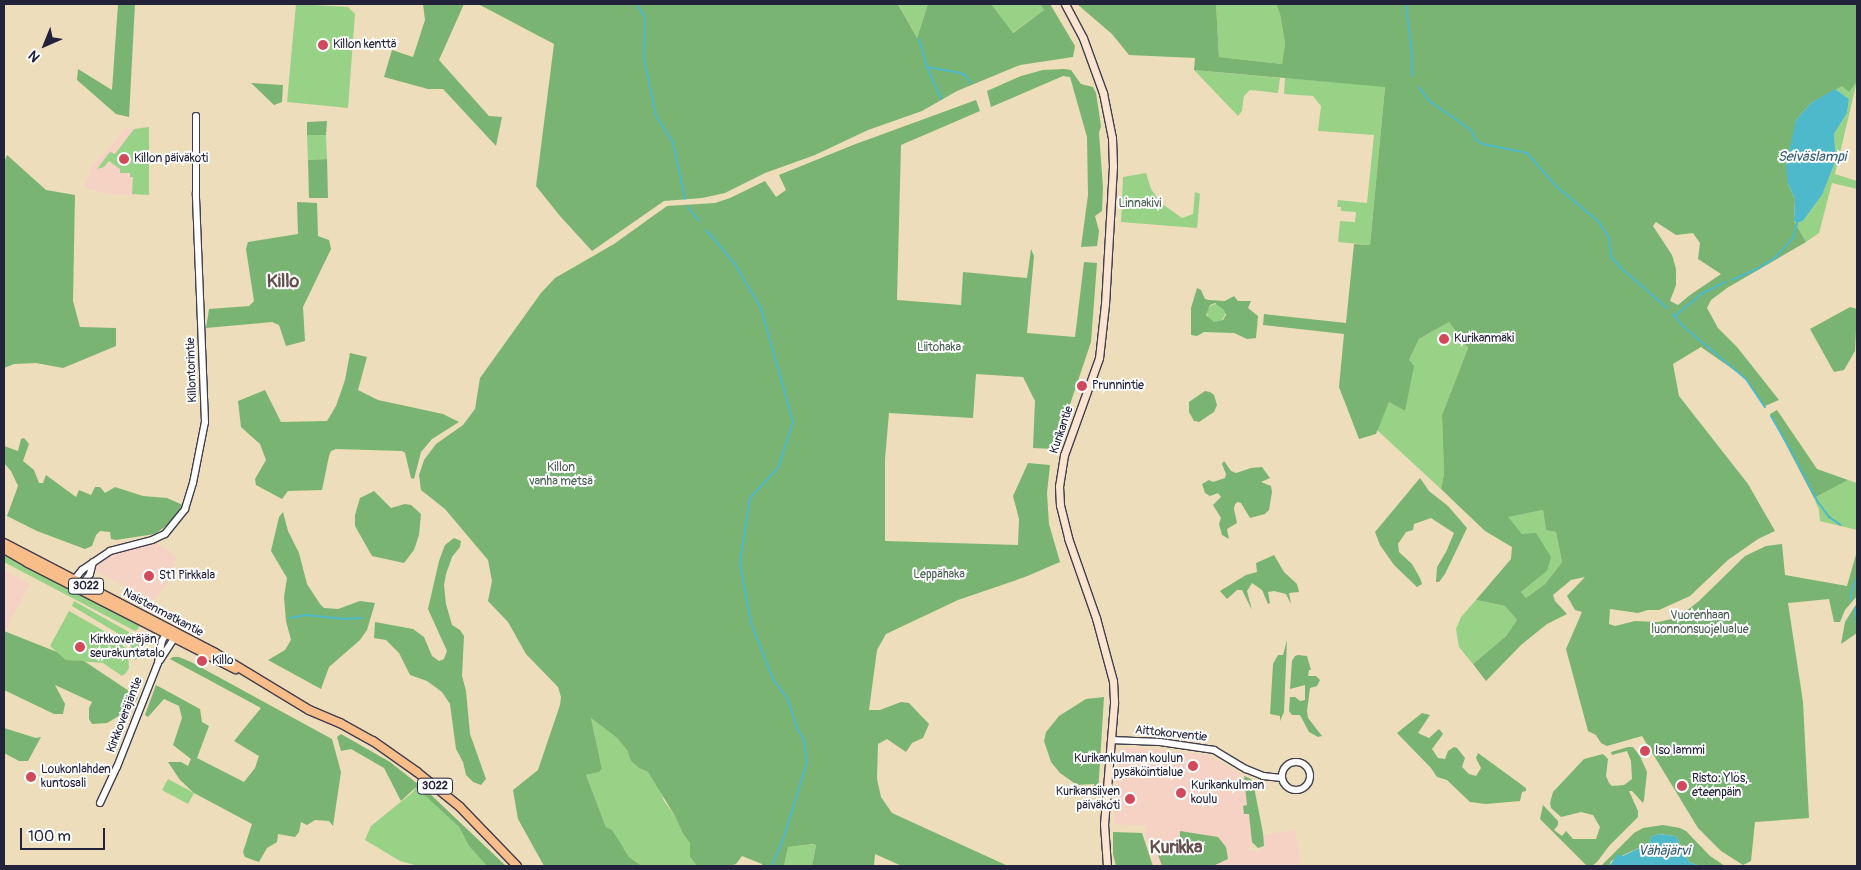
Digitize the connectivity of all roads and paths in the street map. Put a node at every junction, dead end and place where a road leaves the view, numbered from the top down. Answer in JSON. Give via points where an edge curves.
{"nodes":[{"id":1,"x":1064,"y":4,"type":"edge"},
{"id":2,"x":196,"y":116,"type":"dead end"},
{"id":3,"x":4,"y":544,"type":"edge"},
{"id":4,"x":4,"y":549,"type":"edge"},
{"id":5,"x":93,"y":562,"type":"junction"},
{"id":6,"x":77,"y":585,"type":"junction"},
{"id":7,"x":167,"y":631,"type":"junction"},
{"id":8,"x":175,"y":636,"type":"junction"},
{"id":9,"x":158,"y":663,"type":"junction"},
{"id":10,"x":1111,"y":740,"type":"junction"},
{"id":11,"x":1282,"y":778,"type":"junction"},
{"id":12,"x":100,"y":803,"type":"dead end"},
{"id":13,"x":517,"y":866,"type":"edge"},
{"id":14,"x":1107,"y":866,"type":"edge"}],
"edges":[{"from":1,"to":10,"type":"main road","name":"Kurikantie","via":[[1083,38],[1103,93],[1112,138],[1113,196],[1098,358],[1064,455],[1059,486],[1068,538],[1110,665],[1114,703]]},
{"from":2,"to":5,"type":"street","name":"Killontorintie","via":[[196,193],[205,390],[201,453],[185,509],[170,530],[160,538],[115,549]]},
{"from":3,"to":6,"type":"main road","name":"Naistenmatkantie","number":"3022"},
{"from":4,"to":6,"type":"main road","name":"Naistenmatkantie","number":"3022"},
{"from":5,"to":6,"type":"street","via":[[90,574]]},
{"from":5,"to":6,"type":"street","name":"Killontorintie","via":[[82,570]]},
{"from":6,"to":7,"type":"main road","name":"Naistenmatkantie","number":"3022"},
{"from":7,"to":8,"type":"main road","name":"Naistenmatkantie","number":"3022"},
{"from":7,"to":9,"type":"street","name":"Kirkkoveräjäntie"},
{"from":8,"to":9,"type":"street","name":"Kirkkoveräjäntie"},
{"from":8,"to":13,"type":"main road","name":"Naistenmatkantie","number":"3022","via":[[324,712],[394,755],[440,790]]},
{"from":9,"to":12,"type":"street","name":"Kirkkoveräjäntie"},
{"from":10,"to":11,"type":"street","name":"Aittokorventie","via":[[1160,742],[1214,750],[1246,769],[1263,776]]},
{"from":10,"to":14,"type":"main road","name":"Kurikantie","via":[[1104,824]]},
{"from":11,"to":11,"type":"street","via":[[1287,787],[1297,790],[1307,785],[1310,773],[1304,764],[1293,761],[1284,769]]}]}
